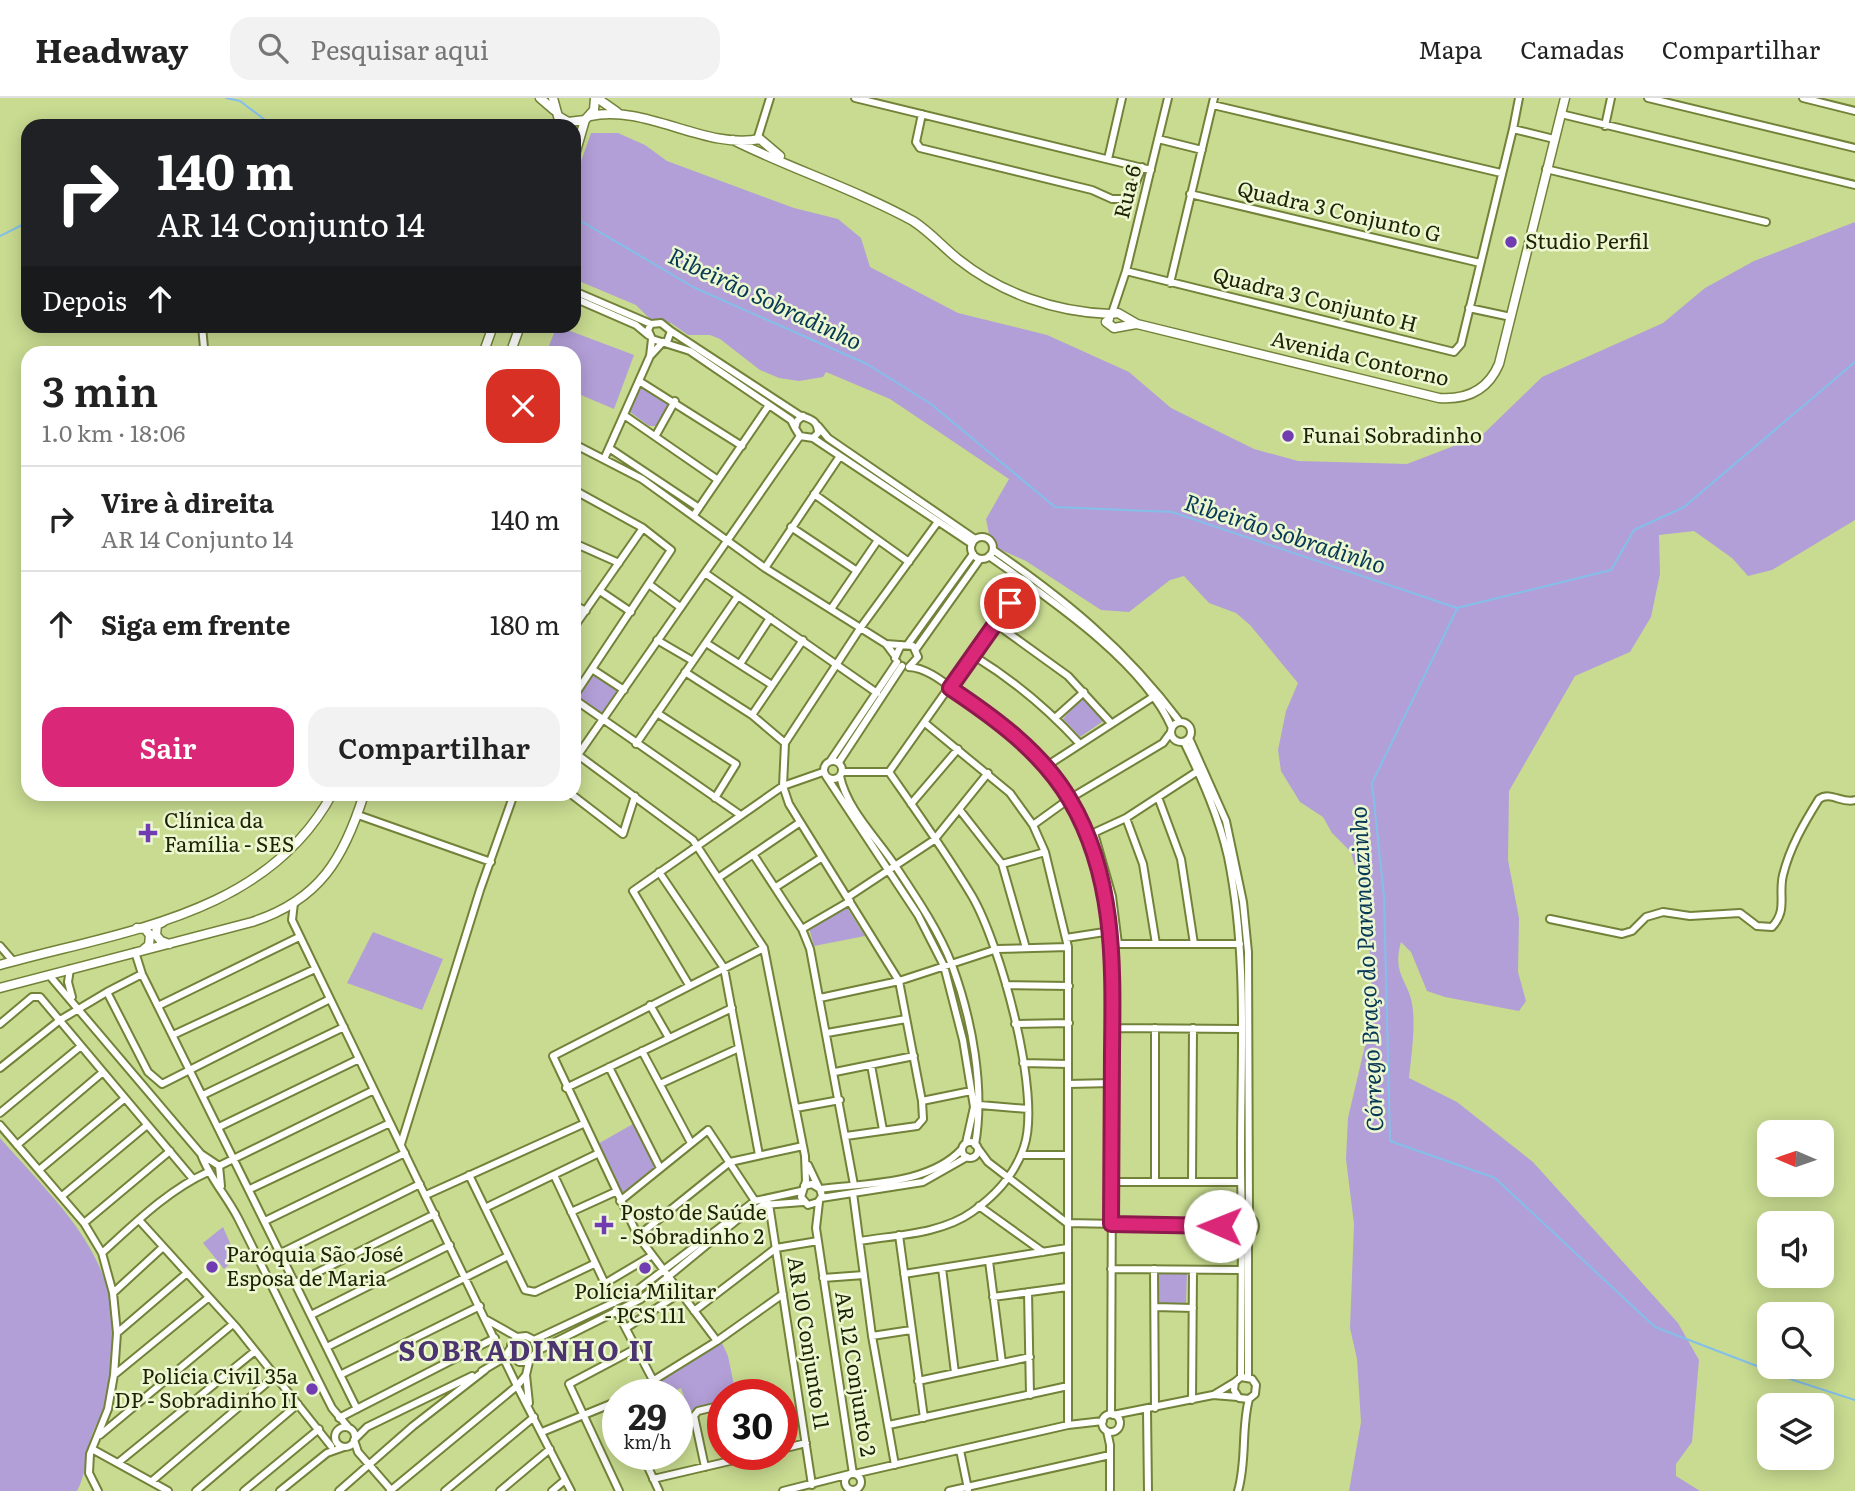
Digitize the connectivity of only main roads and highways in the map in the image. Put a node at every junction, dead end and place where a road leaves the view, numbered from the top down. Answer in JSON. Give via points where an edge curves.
{"nodes":[{"id":1,"x":540,"y":98,"type":"edge"},
{"id":2,"x":553,"y":98,"type":"edge"},
{"id":3,"x":596,"y":98,"type":"edge"},
{"id":4,"x":1565,"y":98,"type":"edge"},
{"id":5,"x":557,"y":114,"type":"junction"},
{"id":6,"x":630,"y":117,"type":"junction"},
{"id":7,"x":588,"y":118,"type":"junction"},
{"id":8,"x":557,"y":119,"type":"edge"},
{"id":9,"x":566,"y":119,"type":"edge"},
{"id":10,"x":581,"y":120,"type":"edge"},
{"id":11,"x":581,"y":138,"type":"edge"},
{"id":12,"x":733,"y":140,"type":"junction"},
{"id":13,"x":761,"y":141,"type":"junction"},
{"id":14,"x":757,"y":152,"type":"junction"},
{"id":15,"x":789,"y":163,"type":"junction"},
{"id":16,"x":327,"y":801,"type":"edge"},
{"id":17,"x":363,"y":801,"type":"edge"},
{"id":18,"x":166,"y":920,"type":"junction"},
{"id":19,"x":136,"y":928,"type":"junction"},
{"id":20,"x":169,"y":944,"type":"junction"},
{"id":21,"x":138,"y":951,"type":"junction"},
{"id":22,"x":0,"y":965,"type":"edge"},
{"id":23,"x":0,"y":988,"type":"edge"}],
"edges":[{"from":1,"to":5,"type":"main road"},
{"from":2,"to":5,"type":"main road"},
{"from":3,"to":6,"type":"main road"},
{"from":3,"to":7,"type":"main road"},
{"from":4,"to":15,"type":"main road","name":"Avenida Contorno","via":[[1499,364],[1490,381],[1469,395],[1448,398],[1023,297],[997,287],[915,222]]},
{"from":5,"to":8,"type":"main road"},
{"from":5,"to":9,"type":"main road"},
{"from":6,"to":7,"type":"main road"},
{"from":6,"to":12,"type":"main road"},
{"from":7,"to":10,"type":"main road"},
{"from":7,"to":11,"type":"main road"},
{"from":12,"to":13,"type":"main road"},
{"from":12,"to":14,"type":"main road"},
{"from":13,"to":14,"type":"main road"},
{"from":13,"to":15,"type":"main road"},
{"from":14,"to":15,"type":"main road"},
{"from":16,"to":18,"type":"main road","via":[[304,837],[273,867],[240,890]]},
{"from":17,"to":20,"type":"main road","via":[[340,859],[294,903],[276,913]]},
{"from":18,"to":19,"type":"main road"},
{"from":18,"to":20,"type":"main road","via":[[158,925],[156,935]]},
{"from":19,"to":21,"type":"main road","via":[[150,935],[149,945]]},
{"from":19,"to":22,"type":"main road"},
{"from":20,"to":21,"type":"main road"},
{"from":21,"to":23,"type":"main road"}]}
